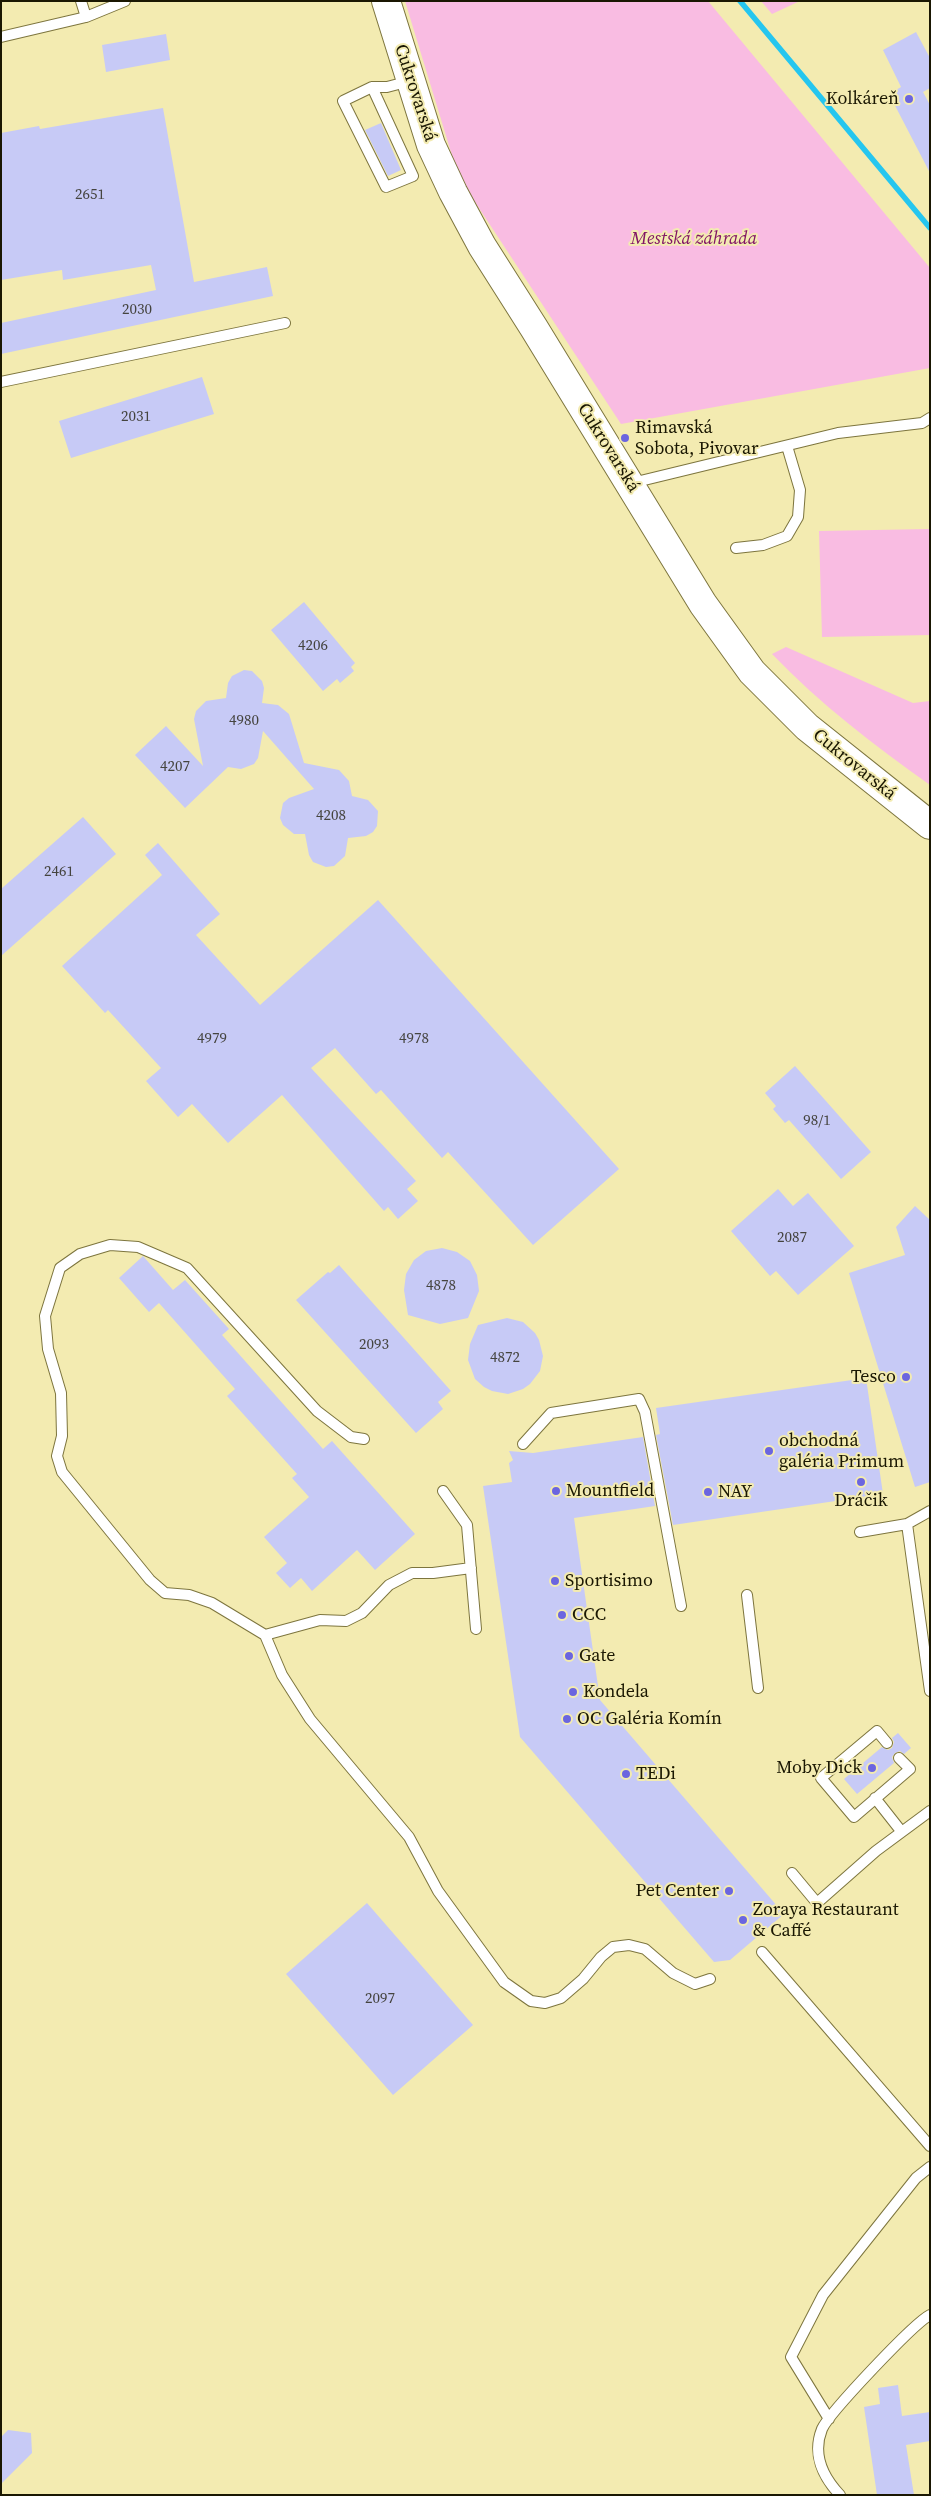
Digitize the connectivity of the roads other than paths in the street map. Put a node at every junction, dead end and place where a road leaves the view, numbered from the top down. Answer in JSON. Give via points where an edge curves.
{"nodes":[{"id":1,"x":81,"y":1,"type":"edge"},
{"id":2,"x":125,"y":1,"type":"edge"},
{"id":3,"x":386,"y":1,"type":"edge"},
{"id":4,"x":86,"y":17,"type":"junction"},
{"id":5,"x":1,"y":37,"type":"edge"},
{"id":6,"x":410,"y":81,"type":"junction"},
{"id":7,"x":372,"y":87,"type":"junction"},
{"id":8,"x":284,"y":323,"type":"dead end"},
{"id":9,"x":1,"y":382,"type":"edge"},
{"id":10,"x":930,"y":418,"type":"edge"},
{"id":11,"x":787,"y":446,"type":"junction"},
{"id":12,"x":630,"y":484,"type":"junction"},
{"id":13,"x":736,"y":548,"type":"dead end"},
{"id":14,"x":930,"y":825,"type":"edge"},
{"id":15,"x":364,"y":1439,"type":"dead end"},
{"id":16,"x":523,"y":1444,"type":"dead end"},
{"id":17,"x":443,"y":1491,"type":"dead end"},
{"id":18,"x":930,"y":1511,"type":"edge"},
{"id":19,"x":907,"y":1524,"type":"junction"},
{"id":20,"x":860,"y":1532,"type":"dead end"},
{"id":21,"x":471,"y":1568,"type":"junction"},
{"id":22,"x":747,"y":1596,"type":"dead end"},
{"id":23,"x":681,"y":1606,"type":"dead end"},
{"id":24,"x":476,"y":1629,"type":"dead end"},
{"id":25,"x":265,"y":1635,"type":"junction"},
{"id":26,"x":758,"y":1688,"type":"dead end"},
{"id":27,"x":930,"y":1691,"type":"edge"},
{"id":28,"x":887,"y":1743,"type":"dead end"},
{"id":29,"x":900,"y":1758,"type":"dead end"},
{"id":30,"x":875,"y":1798,"type":"junction"},
{"id":31,"x":930,"y":1811,"type":"edge"},
{"id":32,"x":901,"y":1831,"type":"junction"},
{"id":33,"x":792,"y":1873,"type":"dead end"},
{"id":34,"x":762,"y":1952,"type":"dead end"},
{"id":35,"x":710,"y":1979,"type":"dead end"},
{"id":36,"x":930,"y":2146,"type":"edge"},
{"id":37,"x":930,"y":2167,"type":"edge"},
{"id":38,"x":930,"y":2315,"type":"edge"},
{"id":39,"x":829,"y":2419,"type":"junction"},
{"id":40,"x":840,"y":2495,"type":"edge"}],
"edges":[{"from":1,"to":4,"type":"lane"},
{"from":2,"to":4,"type":"lane"},
{"from":3,"to":6,"type":"main road","name":"Cukrovarská"},
{"from":4,"to":5,"type":"lane"},
{"from":6,"to":7,"type":"lane"},
{"from":6,"to":12,"type":"main road","name":"Cukrovarská","via":[[431,145],[482,246]]},
{"from":7,"to":7,"type":"lane","via":[[343,101],[386,187],[414,176]]},
{"from":8,"to":9,"type":"lane"},
{"from":10,"to":11,"type":"lane","via":[[922,423],[838,433]]},
{"from":11,"to":12,"type":"lane"},
{"from":11,"to":13,"type":"lane","via":[[800,490],[798,518],[787,536],[764,545]]},
{"from":12,"to":14,"type":"main road","name":"Cukrovarská","via":[[703,604],[752,672],[807,727]]},
{"from":15,"to":25,"type":"lane","via":[[351,1437],[318,1411],[187,1268],[138,1247],[110,1245],[80,1254],[60,1268],[45,1316],[48,1349],[61,1393],[62,1436],[57,1456],[62,1472],[164,1593],[189,1595],[212,1603]]},
{"from":16,"to":23,"type":"lane","via":[[551,1414],[639,1399],[645,1412]]},
{"from":17,"to":21,"type":"lane","via":[[467,1525]]},
{"from":18,"to":19,"type":"lane"},
{"from":19,"to":20,"type":"lane"},
{"from":19,"to":27,"type":"lane"},
{"from":21,"to":24,"type":"lane"},
{"from":21,"to":25,"type":"lane","via":[[412,1573],[389,1585],[362,1613],[346,1621],[320,1620]]},
{"from":22,"to":26,"type":"lane"},
{"from":25,"to":35,"type":"lane","via":[[282,1675],[310,1719],[409,1837],[438,1891],[504,1982],[531,2000],[544,2003],[560,1998],[613,1947],[629,1945],[645,1950],[673,1973],[695,1984]]},
{"from":28,"to":30,"type":"lane","via":[[877,1731],[821,1778],[854,1817]]},
{"from":29,"to":30,"type":"lane","via":[[910,1769]]},
{"from":30,"to":32,"type":"lane"},
{"from":31,"to":32,"type":"lane"},
{"from":32,"to":33,"type":"lane","via":[[817,1903]]},
{"from":34,"to":36,"type":"lane"},
{"from":37,"to":39,"type":"lane","via":[[916,2178],[822,2295],[791,2357]]},
{"from":38,"to":39,"type":"lane","via":[[901,2341]]},
{"from":39,"to":40,"type":"lane","via":[[822,2429],[820,2466],[828,2483]]}]}
